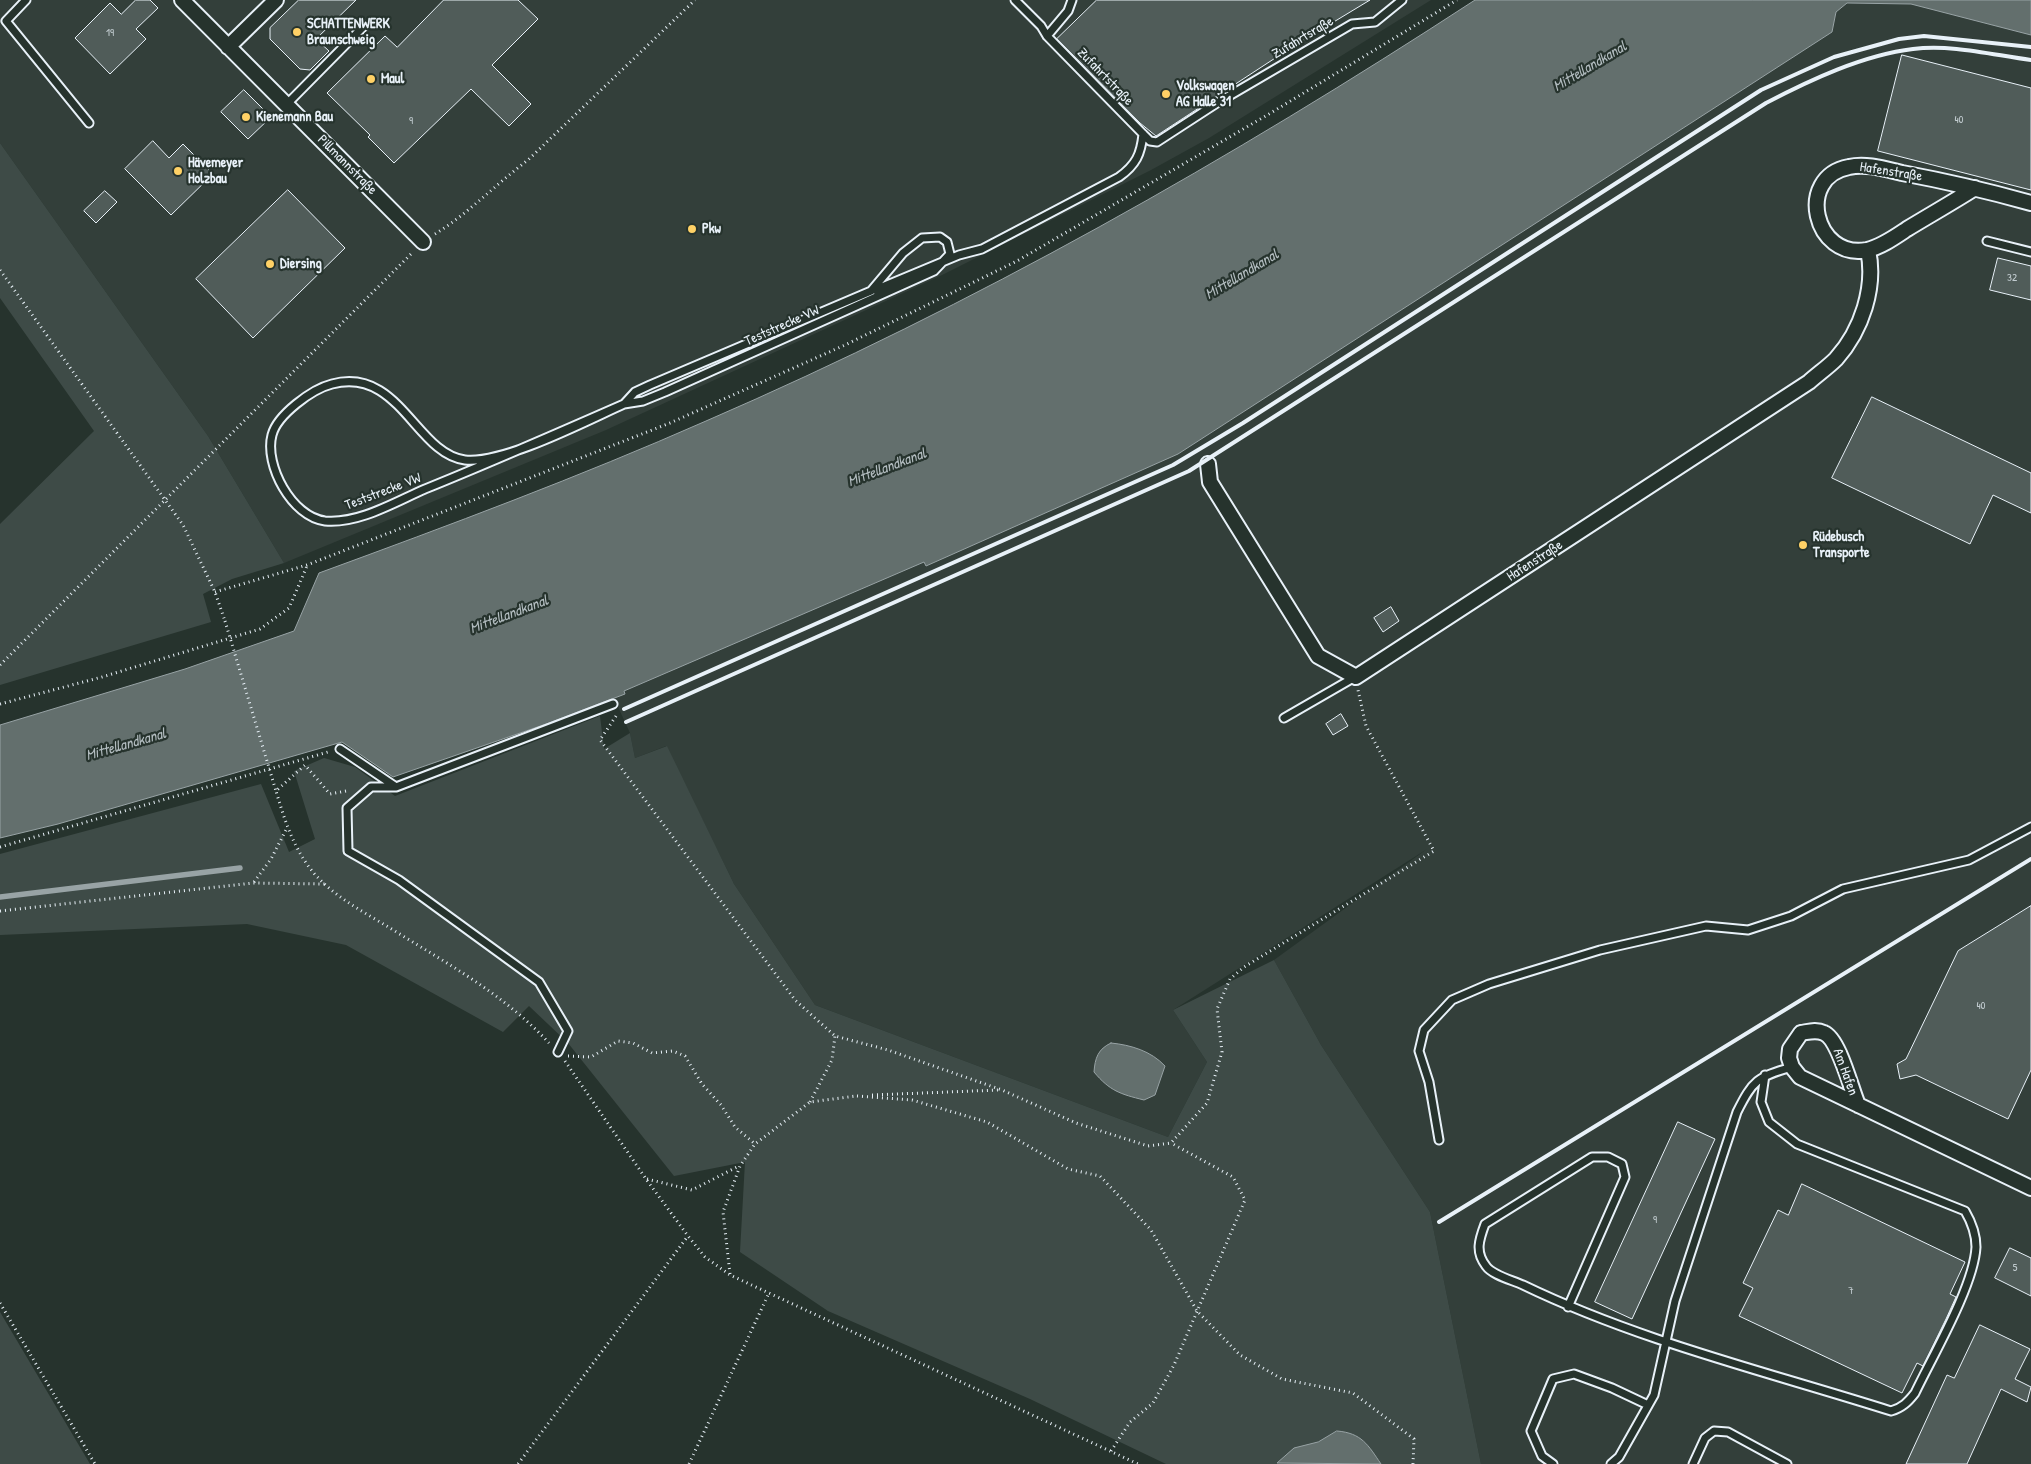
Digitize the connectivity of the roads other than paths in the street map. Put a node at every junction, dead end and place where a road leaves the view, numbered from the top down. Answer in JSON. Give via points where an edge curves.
{"nodes":[{"id":1,"x":26,"y":0,"type":"edge"},
{"id":2,"x":182,"y":0,"type":"edge"},
{"id":3,"x":276,"y":0,"type":"edge"},
{"id":4,"x":1016,"y":0,"type":"edge"},
{"id":5,"x":1072,"y":0,"type":"edge"},
{"id":6,"x":1402,"y":0,"type":"edge"},
{"id":7,"x":364,"y":25,"type":"dead end"},
{"id":8,"x":1047,"y":36,"type":"junction"},
{"id":9,"x":228,"y":47,"type":"junction"},
{"id":10,"x":286,"y":105,"type":"junction"},
{"id":11,"x":89,"y":123,"type":"dead end"},
{"id":12,"x":1143,"y":134,"type":"junction"},
{"id":13,"x":1975,"y":188,"type":"junction"},
{"id":14,"x":2031,"y":202,"type":"edge"},
{"id":15,"x":1987,"y":241,"type":"dead end"},
{"id":16,"x":423,"y":242,"type":"road end"},
{"id":17,"x":1868,"y":250,"type":"junction"},
{"id":18,"x":2031,"y":252,"type":"edge"},
{"id":19,"x":945,"y":261,"type":"junction"},
{"id":20,"x":871,"y":291,"type":"junction"},
{"id":21,"x":624,"y":404,"type":"junction"},
{"id":22,"x":1208,"y":464,"type":"dead end"},
{"id":23,"x":1356,"y":677,"type":"junction"},
{"id":24,"x":613,"y":704,"type":"dead end"},
{"id":25,"x":1284,"y":718,"type":"dead end"},
{"id":26,"x":340,"y":749,"type":"road end"},
{"id":27,"x":396,"y":787,"type":"junction"},
{"id":28,"x":2031,"y":827,"type":"edge"},
{"id":29,"x":560,"y":1054,"type":"road end"},
{"id":30,"x":1792,"y":1067,"type":"junction"},
{"id":31,"x":1765,"y":1075,"type":"junction"},
{"id":32,"x":1858,"y":1105,"type":"junction"},
{"id":33,"x":1440,"y":1140,"type":"dead end"},
{"id":34,"x":2031,"y":1188,"type":"edge"},
{"id":35,"x":1568,"y":1307,"type":"junction"},
{"id":36,"x":1667,"y":1342,"type":"junction"},
{"id":37,"x":1648,"y":1405,"type":"junction"},
{"id":38,"x":1553,"y":1464,"type":"edge"},
{"id":39,"x":1611,"y":1464,"type":"edge"},
{"id":40,"x":1693,"y":1464,"type":"edge"},
{"id":41,"x":1787,"y":1464,"type":"edge"}],
"edges":[{"from":1,"to":11,"type":"lane","via":[[6,21]]},
{"from":2,"to":9,"type":"street","name":"Pillmannstraße"},
{"from":3,"to":9,"type":"street"},
{"from":4,"to":8,"type":"lane","name":"Zufahrtstraße"},
{"from":5,"to":8,"type":"lane","via":[[1068,11]]},
{"from":6,"to":12,"type":"lane","name":"Zufahrtsraße","via":[[1374,22],[1352,24],[1157,142],[1150,141]]},
{"from":7,"to":10,"type":"lane"},
{"from":8,"to":12,"type":"lane","name":"Zufahrtstraße"},
{"from":9,"to":10,"type":"street","name":"Pillmannstraße"},
{"from":10,"to":16,"type":"street","name":"Pillmannstraße"},
{"from":12,"to":19,"type":"lane","name":"Teststrecke VW","via":[[1141,153],[1132,169],[982,249]]},
{"from":13,"to":14,"type":"street","name":"Hafenstraße"},
{"from":13,"to":17,"type":"street"},
{"from":13,"to":17,"type":"street","name":"Hafenstraße","via":[[1867,166],[1848,166],[1831,175],[1816,200],[1822,228],[1834,243],[1846,249]]},
{"from":15,"to":18,"type":"lane"},
{"from":17,"to":23,"type":"street","name":"Hafenstraße","via":[[1872,265],[1868,300],[1836,358],[1809,382]]},
{"from":19,"to":20,"type":"lane","name":"Teststrecke VW"},
{"from":19,"to":20,"type":"lane","name":"Teststrecke VW","via":[[950,254],[947,242],[940,237],[922,238],[903,253]]},
{"from":19,"to":21,"type":"lane","name":"Teststrecke VW","via":[[934,271],[822,322],[650,398]]},
{"from":20,"to":21,"type":"lane","name":"Teststrecke VW","via":[[650,385],[635,392]]},
{"from":21,"to":21,"type":"lane","name":"Teststrecke VW","via":[[483,465],[350,520],[323,521],[299,506],[280,483],[271,450],[272,433],[280,421],[307,395],[333,384],[359,383],[386,394],[438,447],[451,456],[466,460],[513,452]]},
{"from":22,"to":23,"type":"street","via":[[1210,482],[1318,656]]},
{"from":23,"to":25,"type":"lane"},
{"from":24,"to":27,"type":"lane"},
{"from":26,"to":27,"type":"lane"},
{"from":27,"to":29,"type":"lane","via":[[371,787],[348,808],[348,851],[399,880],[539,982],[568,1031]]},
{"from":28,"to":33,"type":"lane","via":[[1969,860],[1843,889],[1791,916],[1748,930],[1706,926],[1600,950],[1489,984],[1452,1000],[1424,1030],[1419,1051],[1429,1082]]},
{"from":30,"to":31,"type":"lane"},
{"from":30,"to":32,"type":"street","name":"Am Hafen","via":[[1800,1077]]},
{"from":30,"to":32,"type":"street","name":"Am Hafen","via":[[1790,1049],[1801,1033],[1824,1032],[1834,1040]]},
{"from":31,"to":36,"type":"lane","via":[[1748,1088],[1737,1112],[1675,1301]]},
{"from":31,"to":36,"type":"lane","via":[[1761,1102],[1769,1122],[1796,1144],[1965,1211],[1972,1223],[1976,1248],[1963,1294],[1915,1393],[1901,1408],[1891,1411]]},
{"from":32,"to":34,"type":"street","name":"Am Hafen"},
{"from":35,"to":35,"type":"lane","via":[[1487,1268],[1478,1254],[1479,1239],[1485,1224],[1592,1156],[1608,1156],[1622,1164],[1625,1177]]},
{"from":35,"to":36,"type":"lane"},
{"from":36,"to":37,"type":"lane","via":[[1654,1395]]},
{"from":37,"to":38,"type":"lane","via":[[1574,1374],[1552,1379],[1531,1431],[1542,1456]]},
{"from":37,"to":39,"type":"lane","via":[[1619,1456]]},
{"from":40,"to":41,"type":"lane","via":[[1705,1438],[1714,1431],[1728,1432]]}]}
